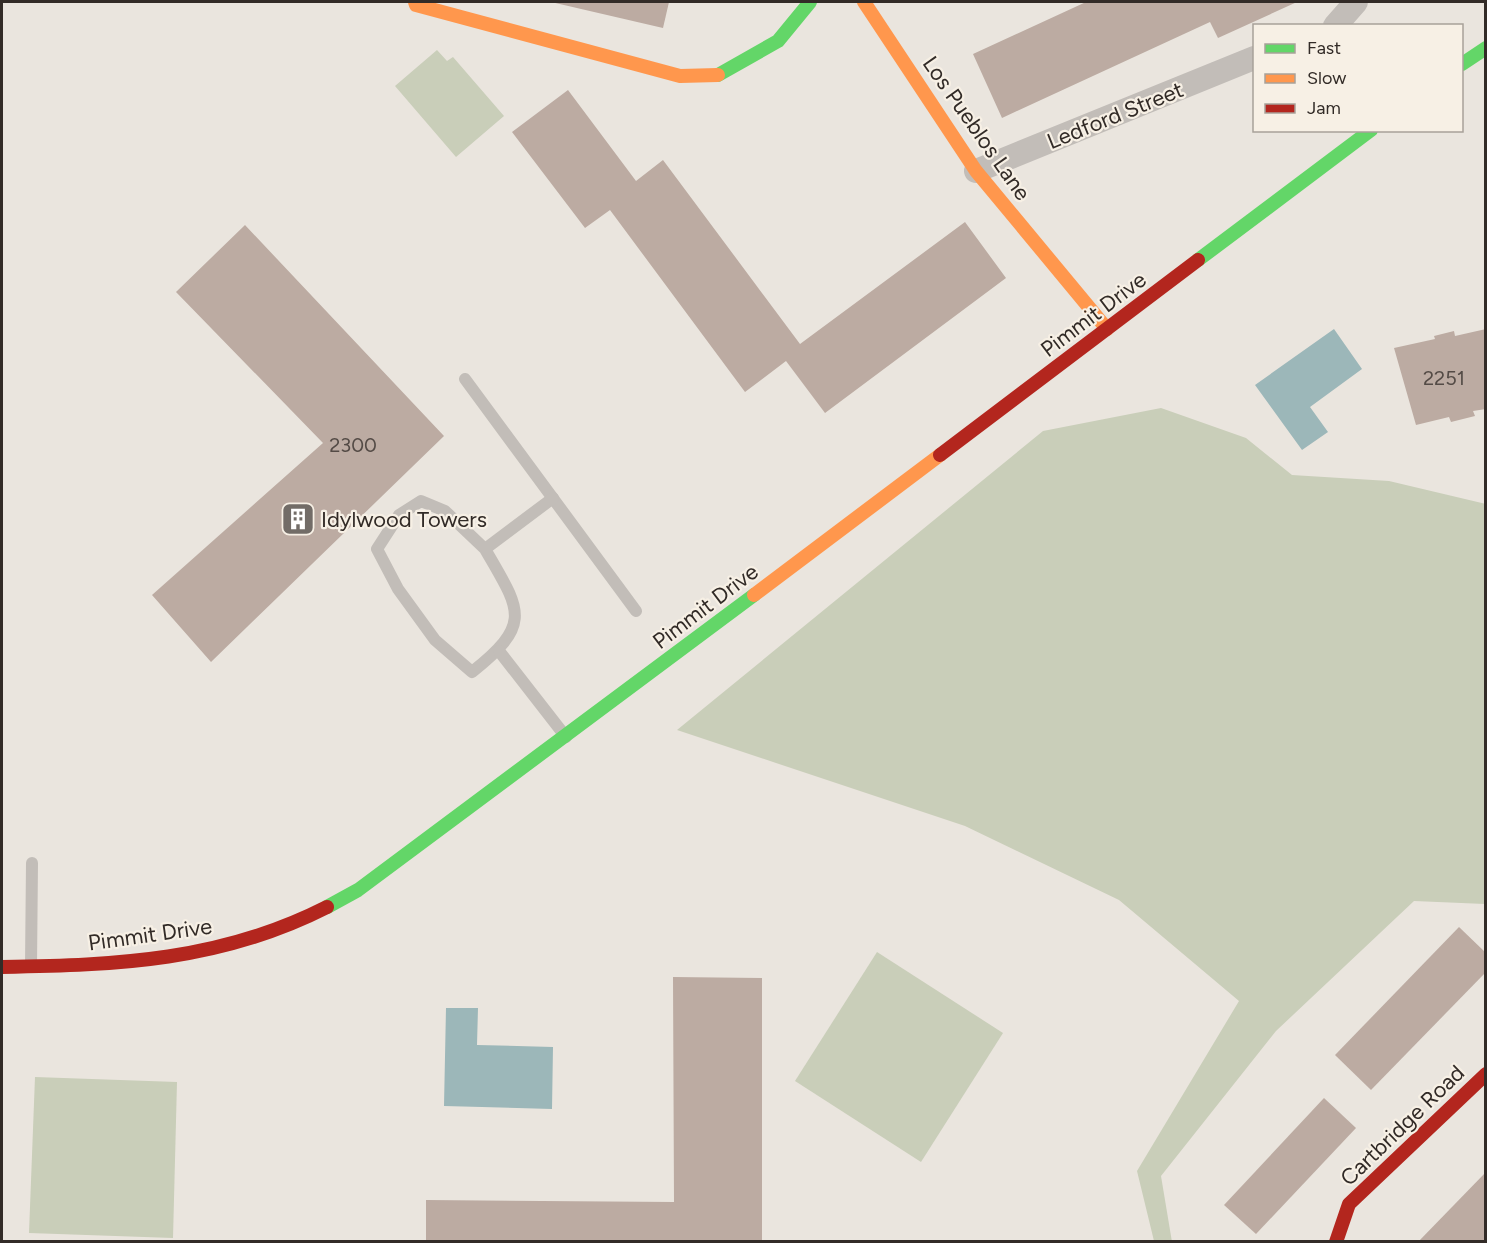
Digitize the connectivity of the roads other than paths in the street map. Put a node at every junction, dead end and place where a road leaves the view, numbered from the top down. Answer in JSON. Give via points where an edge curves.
{"nodes":[{"id":1,"x":415,"y":2,"type":"edge"},
{"id":2,"x":810,"y":2,"type":"edge"},
{"id":3,"x":864,"y":2,"type":"edge"},
{"id":4,"x":1356,"y":2,"type":"edge"},
{"id":5,"x":1337,"y":24,"type":"edge"},
{"id":6,"x":1485,"y":48,"type":"edge"},
{"id":7,"x":1253,"y":58,"type":"edge"},
{"id":8,"x":1463,"y":63,"type":"edge"},
{"id":9,"x":1368,"y":132,"type":"edge"},
{"id":10,"x":976,"y":171,"type":"junction"},
{"id":11,"x":1107,"y":329,"type":"junction"},
{"id":12,"x":465,"y":379,"type":"dead end"},
{"id":13,"x":553,"y":498,"type":"junction"},
{"id":14,"x":485,"y":549,"type":"junction"},
{"id":15,"x":636,"y":610,"type":"dead end"},
{"id":16,"x":499,"y":651,"type":"junction"},
{"id":17,"x":566,"y":737,"type":"junction"},
{"id":18,"x":32,"y":863,"type":"dead end"},
{"id":19,"x":31,"y":966,"type":"junction"},
{"id":20,"x":2,"y":967,"type":"edge"},
{"id":21,"x":1485,"y":1074,"type":"edge"},
{"id":22,"x":1336,"y":1242,"type":"edge"}],
"edges":[{"from":1,"to":2,"type":"street","via":[[680,76],[716,76],[778,41]]},
{"from":3,"to":10,"type":"street","name":"Los Pueblos Lane"},
{"from":4,"to":5,"type":"street"},
{"from":6,"to":8,"type":"street"},
{"from":7,"to":10,"type":"street","name":"Ledford Street"},
{"from":9,"to":11,"type":"street","name":"Pimmit Drive"},
{"from":10,"to":11,"type":"street","name":"Los Pueblos Lane"},
{"from":11,"to":17,"type":"street","name":"Pimmit Drive"},
{"from":12,"to":13,"type":"lane"},
{"from":13,"to":14,"type":"lane"},
{"from":13,"to":15,"type":"lane"},
{"from":14,"to":16,"type":"lane","via":[[513,598],[514,630]]},
{"from":14,"to":16,"type":"lane","via":[[445,511],[421,501],[399,515],[377,549],[398,589],[435,640],[472,672]]},
{"from":16,"to":17,"type":"lane"},
{"from":17,"to":19,"type":"street","name":"Pimmit Drive","via":[[386,873],[316,913],[264,935],[192,955],[114,964]]},
{"from":18,"to":19,"type":"lane"},
{"from":19,"to":20,"type":"street","name":"Pimmit Drive"},
{"from":21,"to":22,"type":"street","name":"Cartbridge Road","via":[[1349,1204]]}]}
